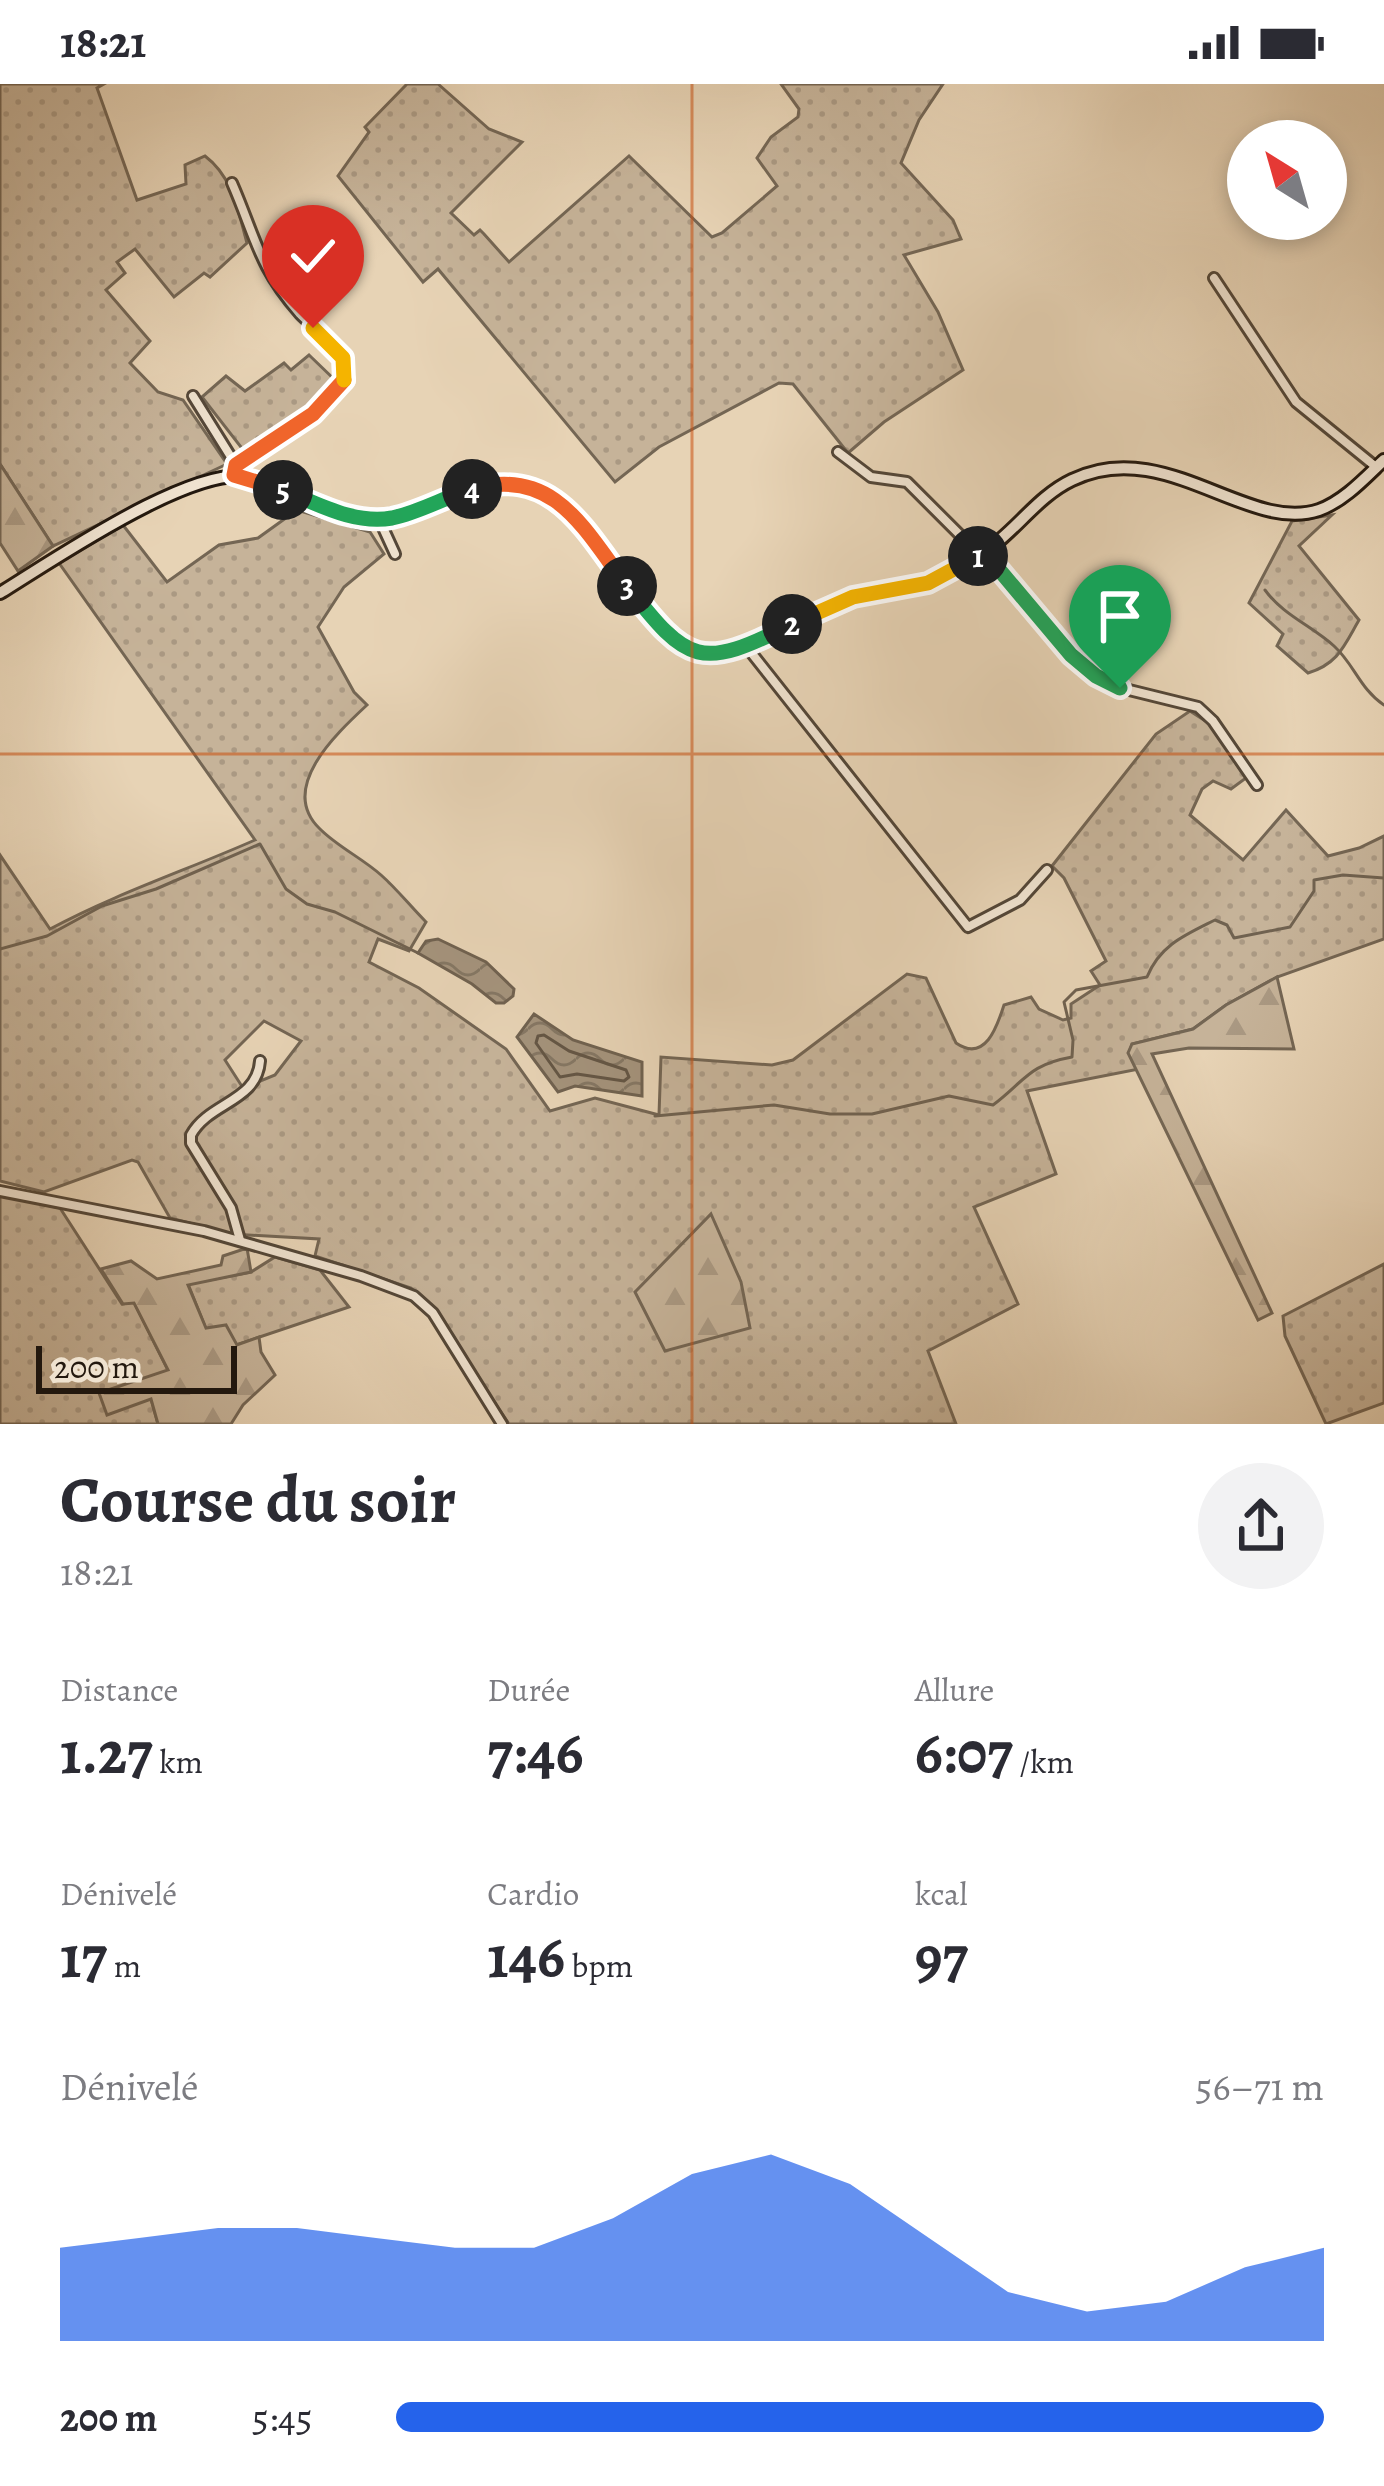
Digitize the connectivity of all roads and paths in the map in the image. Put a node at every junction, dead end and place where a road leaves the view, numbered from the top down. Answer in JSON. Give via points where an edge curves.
{"nodes":[{"id":1,"x":232,"y":183,"type":"dead end"},
{"id":2,"x":1214,"y":278,"type":"dead end"},
{"id":3,"x":193,"y":396,"type":"dead end"},
{"id":4,"x":838,"y":452,"type":"dead end"},
{"id":5,"x":1380,"y":464,"type":"edge"},
{"id":6,"x":235,"y":470,"type":"junction"},
{"id":7,"x":379,"y":519,"type":"junction"},
{"id":8,"x":395,"y":554,"type":"dead end"},
{"id":9,"x":983,"y":554,"type":"junction"},
{"id":10,"x":0,"y":593,"type":"edge"},
{"id":11,"x":746,"y":646,"type":"junction"},
{"id":12,"x":1257,"y":785,"type":"dead end"},
{"id":13,"x":1047,"y":869,"type":"dead end"},
{"id":14,"x":260,"y":1061,"type":"dead end"},
{"id":15,"x":0,"y":1191,"type":"edge"},
{"id":16,"x":241,"y":1241,"type":"junction"},
{"id":17,"x":502,"y":1424,"type":"edge"}],
"edges":[{"from":1,"to":6,"type":"street","via":[[264,266],[346,370],[323,406]]},
{"from":2,"to":5,"type":"street","via":[[1295,402]]},
{"from":3,"to":6,"type":"street"},
{"from":4,"to":9,"type":"street","via":[[871,477],[907,482]]},
{"from":5,"to":9,"type":"street","via":[[1333,504],[1300,514],[1149,469],[1110,469],[1065,483]]},
{"from":6,"to":7,"type":"street","via":[[345,514]]},
{"from":6,"to":10,"type":"street","via":[[121,520]]},
{"from":7,"to":8,"type":"street"},
{"from":7,"to":11,"type":"street","via":[[492,484],[530,485],[578,522],[674,642],[710,654]]},
{"from":9,"to":11,"type":"street","via":[[928,583],[842,601]]},
{"from":9,"to":12,"type":"street","via":[[1084,667],[1120,688],[1198,707]]},
{"from":11,"to":13,"type":"street","via":[[968,927],[1020,900]]},
{"from":14,"to":16,"type":"street","via":[[251,1088],[206,1115],[191,1135]]},
{"from":15,"to":16,"type":"street"},
{"from":16,"to":17,"type":"street","via":[[423,1302]]}]}
